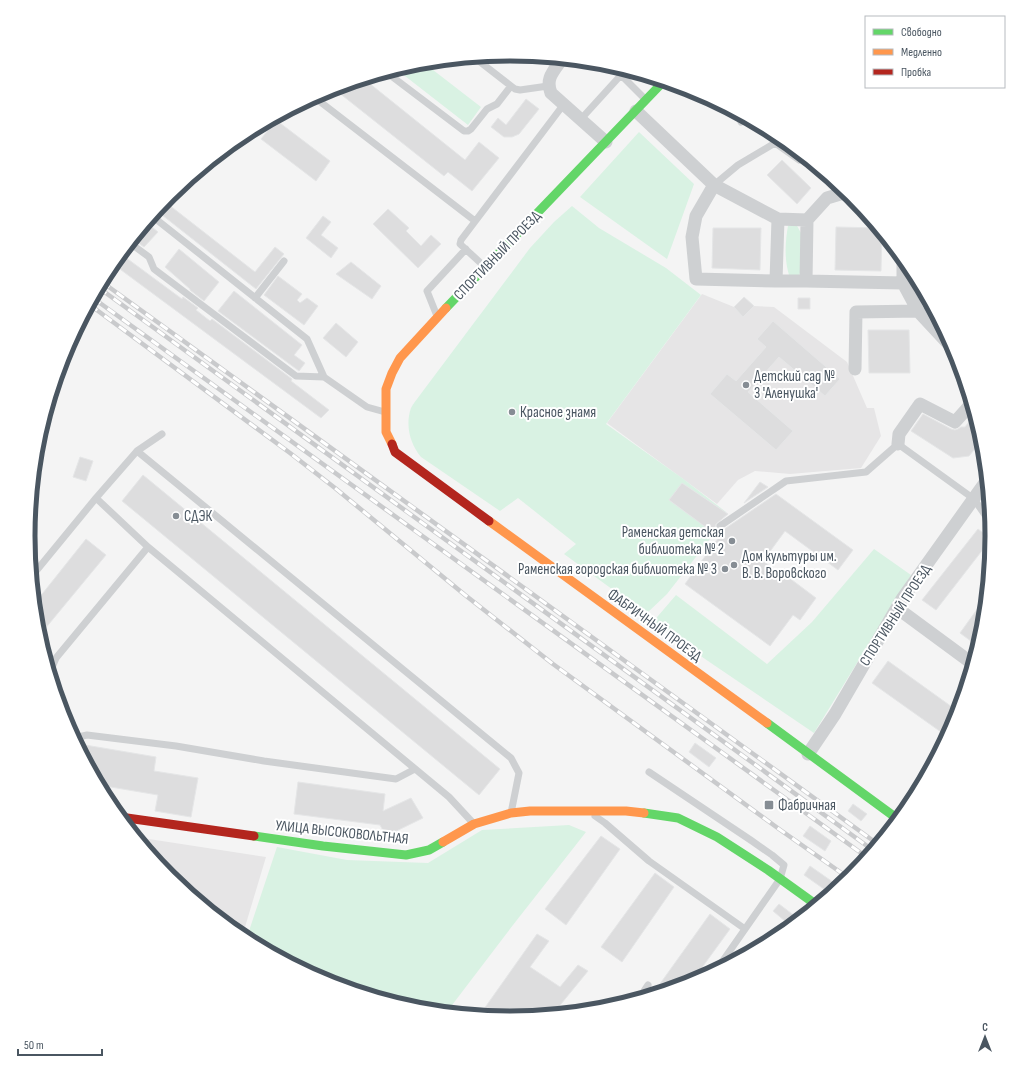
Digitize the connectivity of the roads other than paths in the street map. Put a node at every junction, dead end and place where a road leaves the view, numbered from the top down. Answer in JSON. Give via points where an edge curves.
{"nodes":[{"id":1,"x":480,"y":62,"type":"edge"},
{"id":2,"x":559,"y":64,"type":"edge"},
{"id":3,"x":391,"y":76,"type":"edge"},
{"id":4,"x":660,"y":85,"type":"edge"},
{"id":5,"x":511,"y":86,"type":"junction"},
{"id":6,"x":548,"y":86,"type":"junction"},
{"id":7,"x":646,"y":100,"type":"junction"},
{"id":8,"x":320,"y":101,"type":"edge"},
{"id":9,"x":564,"y":104,"type":"junction"},
{"id":10,"x":636,"y":111,"type":"junction"},
{"id":11,"x":581,"y":120,"type":"junction"},
{"id":12,"x":606,"y":142,"type":"junction"},
{"id":13,"x":799,"y":160,"type":"dead end"},
{"id":14,"x":714,"y":185,"type":"junction"},
{"id":15,"x":840,"y":194,"type":"edge"},
{"id":16,"x":156,"y":219,"type":"edge"},
{"id":17,"x":778,"y":219,"type":"junction"},
{"id":18,"x":807,"y":220,"type":"junction"},
{"id":19,"x":475,"y":221,"type":"junction"},
{"id":20,"x":134,"y":246,"type":"edge"},
{"id":21,"x":466,"y":249,"type":"junction"},
{"id":22,"x":284,"y":261,"type":"dead end"},
{"id":23,"x":485,"y":267,"type":"junction"},
{"id":24,"x":903,"y":268,"type":"edge"},
{"id":25,"x":776,"y":281,"type":"junction"},
{"id":26,"x":806,"y":281,"type":"junction"},
{"id":27,"x":903,"y":284,"type":"junction"},
{"id":28,"x":255,"y":298,"type":"junction"},
{"id":29,"x":918,"y":311,"type":"junction"},
{"id":30,"x":437,"y":318,"type":"junction"},
{"id":31,"x":942,"y":337,"type":"edge"},
{"id":32,"x":855,"y":369,"type":"dead end"},
{"id":33,"x":324,"y":377,"type":"junction"},
{"id":34,"x":968,"y":407,"type":"edge"},
{"id":35,"x":385,"y":412,"type":"junction"},
{"id":36,"x":162,"y":434,"type":"dead end"},
{"id":37,"x":898,"y":444,"type":"junction"},
{"id":38,"x":137,"y":451,"type":"junction"},
{"id":39,"x":395,"y":452,"type":"joint"},
{"id":40,"x":983,"y":486,"type":"edge"},
{"id":41,"x":96,"y":498,"type":"junction"},
{"id":42,"x":974,"y":499,"type":"junction"},
{"id":43,"x":985,"y":515,"type":"edge"},
{"id":44,"x":720,"y":526,"type":"dead end"},
{"id":45,"x":148,"y":546,"type":"junction"},
{"id":46,"x":36,"y":571,"type":"edge"},
{"id":47,"x":897,"y":608,"type":"junction"},
{"id":48,"x":970,"y":661,"type":"edge"},
{"id":49,"x":53,"y":666,"type":"edge"},
{"id":50,"x":79,"y":736,"type":"edge"},
{"id":51,"x":808,"y":754,"type":"junction"},
{"id":52,"x":415,"y":769,"type":"junction"},
{"id":53,"x":649,"y":772,"type":"dead end"},
{"id":54,"x":586,"y":810,"type":"junction"},
{"id":55,"x":511,"y":813,"type":"junction"},
{"id":56,"x":895,"y":817,"type":"edge"},
{"id":57,"x":127,"y":818,"type":"edge"},
{"id":58,"x":474,"y":824,"type":"junction"},
{"id":59,"x":780,"y":879,"type":"junction"},
{"id":60,"x":813,"y":903,"type":"edge"},
{"id":61,"x":745,"y":928,"type":"junction"},
{"id":62,"x":721,"y":963,"type":"edge"},
{"id":63,"x":648,"y":985,"type":"dead end"},
{"id":64,"x":642,"y":993,"type":"edge"}],
"edges":[{"from":1,"to":5,"type":"lane"},
{"from":2,"to":6,"type":"street","via":[[550,76]]},
{"from":3,"to":5,"type":"lane","via":[[464,132],[471,129],[487,109],[497,104]]},
{"from":4,"to":7,"type":"main road","name":"СПОРТИВНЫЙ ПРОЕЗД"},
{"from":5,"to":6,"type":"lane","via":[[516,90]]},
{"from":6,"to":9,"type":"street","via":[[551,93]]},
{"from":7,"to":10,"type":"main road","name":"СПОРТИВНЫЙ ПРОЕЗД"},
{"from":7,"to":11,"type":"lane","via":[[621,75]]},
{"from":8,"to":19,"type":"lane"},
{"from":9,"to":11,"type":"street"},
{"from":9,"to":19,"type":"lane"},
{"from":10,"to":12,"type":"main road","name":"СПОРТИВНЫЙ ПРОЕЗД"},
{"from":10,"to":14,"type":"street"},
{"from":11,"to":12,"type":"street"},
{"from":12,"to":23,"type":"main road","name":"СПОРТИВНЫЙ ПРОЕЗД"},
{"from":13,"to":14,"type":"lane","via":[[776,143],[738,165]]},
{"from":14,"to":17,"type":"street"},
{"from":14,"to":25,"type":"street","via":[[696,216],[692,237],[696,279]]},
{"from":15,"to":18,"type":"street","via":[[827,198]]},
{"from":16,"to":28,"type":"lane"},
{"from":17,"to":18,"type":"street"},
{"from":17,"to":25,"type":"street"},
{"from":18,"to":26,"type":"street"},
{"from":19,"to":21,"type":"lane","via":[[460,242]]},
{"from":20,"to":33,"type":"lane","via":[[149,257],[154,269],[296,376]]},
{"from":21,"to":23,"type":"lane"},
{"from":21,"to":30,"type":"lane","via":[[427,291]]},
{"from":22,"to":28,"type":"lane"},
{"from":23,"to":30,"type":"main road","name":"СПОРТИВНЫЙ ПРОЕЗД"},
{"from":24,"to":27,"type":"street"},
{"from":25,"to":26,"type":"street"},
{"from":26,"to":27,"type":"street"},
{"from":27,"to":29,"type":"street"},
{"from":28,"to":33,"type":"lane","via":[[307,339]]},
{"from":29,"to":31,"type":"street"},
{"from":29,"to":32,"type":"street","via":[[856,312]]},
{"from":30,"to":35,"type":"main road","name":"СПОРТИВНЫЙ ПРОЕЗД","via":[[400,358],[386,388]]},
{"from":33,"to":35,"type":"lane","via":[[367,407]]},
{"from":34,"to":37,"type":"street","via":[[955,422],[920,404],[899,434]]},
{"from":35,"to":39,"type":"main road","name":"СПОРТИВНЫЙ ПРОЕЗД","via":[[386,432]]},
{"from":36,"to":38,"type":"lane"},
{"from":37,"to":42,"type":"lane"},
{"from":37,"to":44,"type":"lane","via":[[866,472],[786,481]]},
{"from":38,"to":41,"type":"lane"},
{"from":38,"to":55,"type":"lane","via":[[511,758],[519,773]]},
{"from":39,"to":51,"type":"main road","name":"ФАБРИЧНЫЙ ПРОЕЗД"},
{"from":40,"to":42,"type":"street","name":"СПОРТИВНЫЙ ПРОЕЗД"},
{"from":41,"to":45,"type":"lane"},
{"from":41,"to":46,"type":"lane"},
{"from":42,"to":43,"type":"lane"},
{"from":42,"to":47,"type":"street","name":"СПОРТИВНЫЙ ПРОЕЗД"},
{"from":45,"to":49,"type":"lane","via":[[56,658]]},
{"from":45,"to":52,"type":"lane"},
{"from":47,"to":48,"type":"street"},
{"from":47,"to":51,"type":"street","name":"СПОРТИВНЫЙ ПРОЕЗД","via":[[835,714]]},
{"from":50,"to":52,"type":"lane","via":[[87,734],[396,779]]},
{"from":51,"to":56,"type":"main road","name":"ФАБРИЧНЫЙ ПРОЕЗД"},
{"from":52,"to":58,"type":"lane","via":[[448,797]]},
{"from":53,"to":59,"type":"lane","via":[[772,855],[784,865]]},
{"from":54,"to":55,"type":"main road","name":"УЛИЦА ВЫСОКОВОЛЬТНАЯ","via":[[530,810]]},
{"from":54,"to":59,"type":"main road","name":"УЛИЦА ВЫСОКОВОЛЬТНАЯ","via":[[626,811],[678,818],[717,837]]},
{"from":54,"to":61,"type":"lane","via":[[649,861]]},
{"from":55,"to":58,"type":"main road","name":"УЛИЦА ВЫСОКОВОЛЬТНАЯ"},
{"from":57,"to":58,"type":"main road","name":"УЛИЦА ВЫСОКОВОЛЬТНАЯ","via":[[300,843],[406,855],[429,850]]},
{"from":59,"to":60,"type":"main road","name":"УЛИЦА ВЫСОКОВОЛЬТНАЯ"},
{"from":59,"to":61,"type":"lane"},
{"from":61,"to":62,"type":"lane"},
{"from":63,"to":64,"type":"lane"}]}
